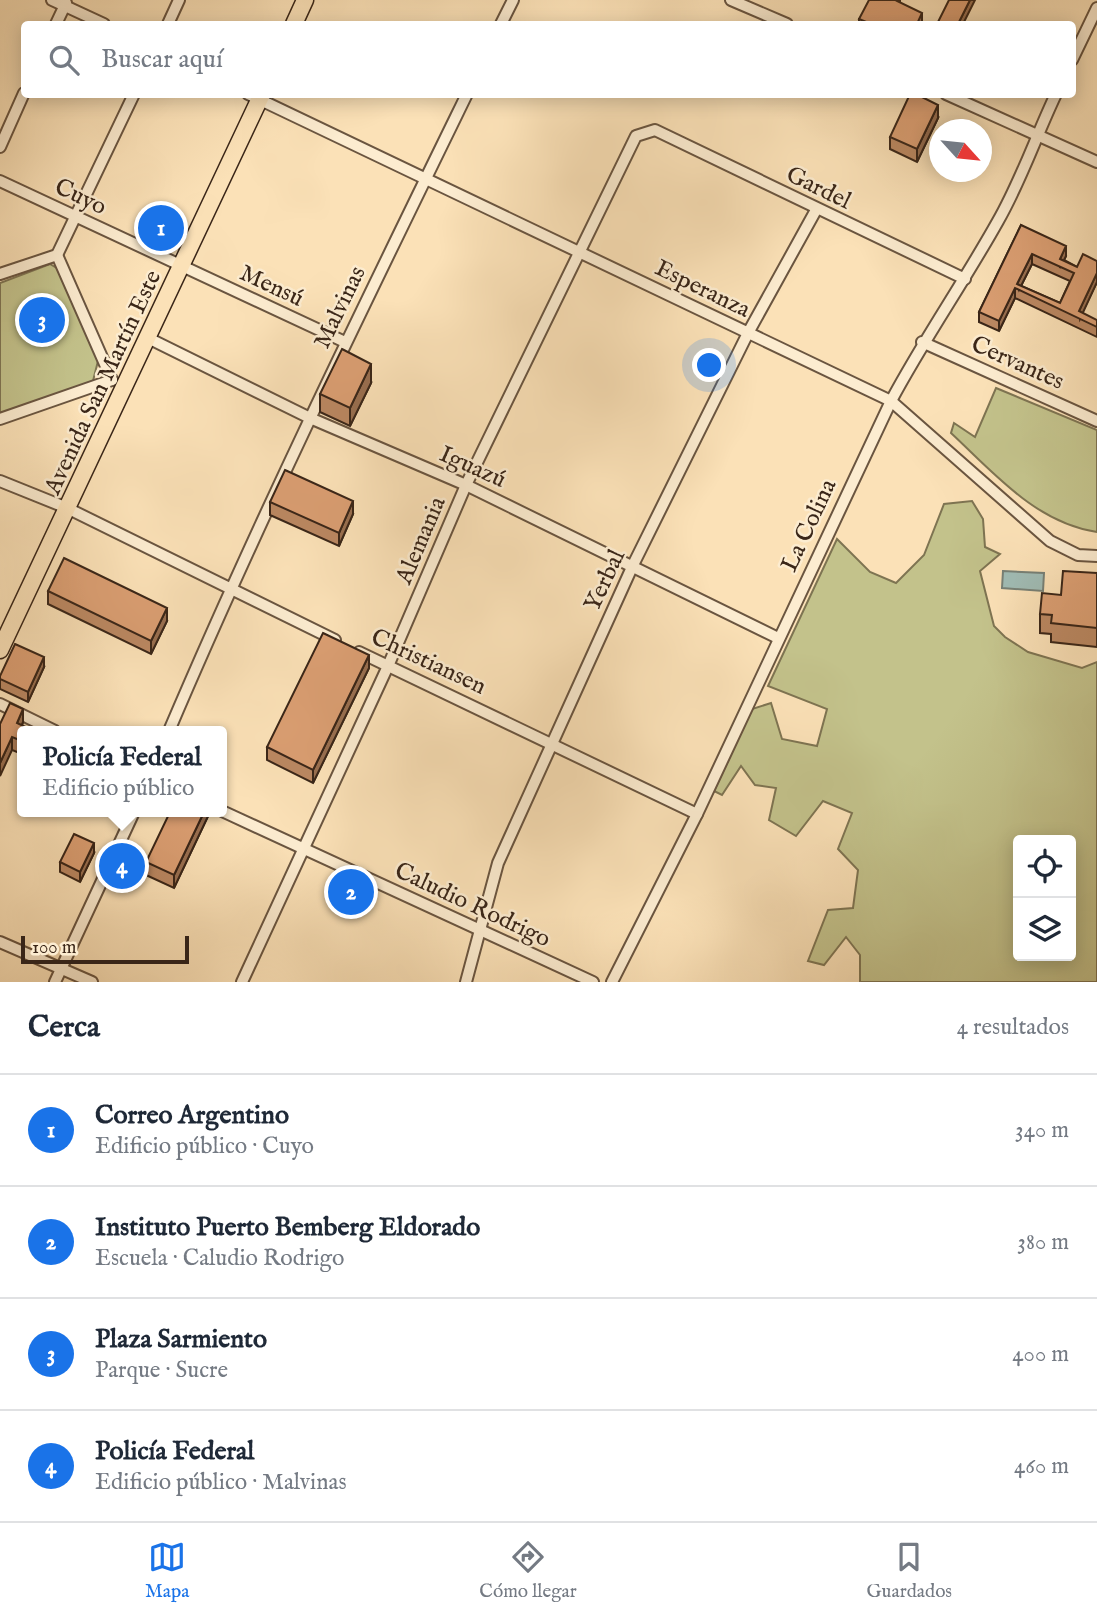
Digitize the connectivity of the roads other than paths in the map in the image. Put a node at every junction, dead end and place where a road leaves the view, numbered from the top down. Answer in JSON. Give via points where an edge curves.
{"nodes":[{"id":1,"x":52,"y":0,"type":"edge"},
{"id":2,"x":180,"y":0,"type":"edge"},
{"id":3,"x":305,"y":0,"type":"edge"},
{"id":4,"x":513,"y":0,"type":"edge"},
{"id":5,"x":731,"y":0,"type":"edge"},
{"id":6,"x":66,"y":3,"type":"edge"},
{"id":7,"x":1097,"y":8,"type":"edge"},
{"id":8,"x":57,"y":21,"type":"edge"},
{"id":9,"x":99,"y":21,"type":"edge"},
{"id":10,"x":170,"y":21,"type":"edge"},
{"id":11,"x":295,"y":21,"type":"edge"},
{"id":12,"x":502,"y":21,"type":"edge"},
{"id":13,"x":780,"y":21,"type":"edge"},
{"id":14,"x":1076,"y":54,"type":"edge"},
{"id":15,"x":22,"y":98,"type":"edge"},
{"id":16,"x":132,"y":98,"type":"edge"},
{"id":17,"x":256,"y":98,"type":"edge"},
{"id":18,"x":261,"y":98,"type":"edge"},
{"id":19,"x":465,"y":98,"type":"edge"},
{"id":20,"x":955,"y":98,"type":"edge"},
{"id":21,"x":1054,"y":98,"type":"edge"},
{"id":22,"x":655,"y":130,"type":"joint"},
{"id":23,"x":1037,"y":135,"type":"junction"},
{"id":24,"x":0,"y":147,"type":"edge"},
{"id":25,"x":1097,"y":162,"type":"edge"},
{"id":26,"x":0,"y":181,"type":"edge"},
{"id":27,"x":425,"y":181,"type":"junction"},
{"id":28,"x":816,"y":209,"type":"junction"},
{"id":29,"x":76,"y":217,"type":"junction"},
{"id":30,"x":580,"y":253,"type":"junction"},
{"id":31,"x":57,"y":256,"type":"junction"},
{"id":32,"x":181,"y":267,"type":"junction"},
{"id":33,"x":0,"y":274,"type":"edge"},
{"id":34,"x":965,"y":279,"type":"junction"},
{"id":35,"x":748,"y":333,"type":"junction"},
{"id":36,"x":148,"y":338,"type":"junction"},
{"id":37,"x":345,"y":342,"type":"junction"},
{"id":38,"x":922,"y":342,"type":"junction"},
{"id":39,"x":118,"y":383,"type":"junction"},
{"id":40,"x":891,"y":401,"type":"junction"},
{"id":41,"x":310,"y":418,"type":"junction"},
{"id":42,"x":0,"y":419,"type":"edge"},
{"id":43,"x":1097,"y":421,"type":"edge"},
{"id":44,"x":0,"y":481,"type":"edge"},
{"id":45,"x":466,"y":485,"type":"junction"},
{"id":46,"x":67,"y":508,"type":"junction"},
{"id":47,"x":1097,"y":556,"type":"edge"},
{"id":48,"x":633,"y":565,"type":"junction"},
{"id":49,"x":230,"y":588,"type":"junction"},
{"id":50,"x":778,"y":638,"type":"junction"},
{"id":51,"x":0,"y":650,"type":"edge"},
{"id":52,"x":388,"y":666,"type":"junction"},
{"id":53,"x":0,"y":704,"type":"edge"},
{"id":54,"x":45,"y":726,"type":"edge"},
{"id":55,"x":171,"y":726,"type":"edge"},
{"id":56,"x":553,"y":743,"type":"junction"},
{"id":57,"x":227,"y":813,"type":"edge"},
{"id":58,"x":697,"y":814,"type":"junction"},
{"id":59,"x":132,"y":817,"type":"edge"},
{"id":60,"x":303,"y":849,"type":"junction"},
{"id":61,"x":479,"y":931,"type":"junction"},
{"id":62,"x":0,"y":942,"type":"edge"},
{"id":63,"x":62,"y":967,"type":"junction"},
{"id":64,"x":55,"y":982,"type":"edge"},
{"id":65,"x":92,"y":982,"type":"edge"},
{"id":66,"x":242,"y":982,"type":"edge"},
{"id":67,"x":466,"y":982,"type":"edge"},
{"id":68,"x":593,"y":982,"type":"edge"},
{"id":69,"x":612,"y":982,"type":"edge"}],
"edges":[{"from":1,"to":6,"type":"street"},
{"from":2,"to":10,"type":"street"},
{"from":3,"to":11,"type":"main road"},
{"from":4,"to":12,"type":"street"},
{"from":5,"to":13,"type":"street"},
{"from":6,"to":8,"type":"street"},
{"from":6,"to":9,"type":"street"},
{"from":7,"to":14,"type":"street"},
{"from":15,"to":24,"type":"street"},
{"from":16,"to":29,"type":"street"},
{"from":17,"to":32,"type":"main road","name":"Avenida San Martín Este"},
{"from":18,"to":27,"type":"street","name":"Esperanza"},
{"from":19,"to":27,"type":"street","name":"Malvinas"},
{"from":20,"to":23,"type":"street"},
{"from":21,"to":23,"type":"street","name":"La Colina"},
{"from":22,"to":28,"type":"street","name":"Gardel"},
{"from":22,"to":30,"type":"street","name":"Alemania","via":[[636,136]]},
{"from":23,"to":25,"type":"street"},
{"from":23,"to":34,"type":"street","name":"La Colina","via":[[1000,218]]},
{"from":26,"to":29,"type":"street","name":"Cuyo"},
{"from":27,"to":30,"type":"street","name":"Esperanza"},
{"from":27,"to":37,"type":"street","name":"Malvinas"},
{"from":28,"to":34,"type":"street","name":"Gardel"},
{"from":28,"to":35,"type":"street","name":"Yerbal"},
{"from":29,"to":31,"type":"street"},
{"from":29,"to":32,"type":"street","name":"Cuyo"},
{"from":30,"to":35,"type":"street","name":"Esperanza"},
{"from":30,"to":45,"type":"street","name":"Alemania"},
{"from":31,"to":33,"type":"street"},
{"from":31,"to":39,"type":"street"},
{"from":32,"to":36,"type":"main road","name":"Avenida San Martín Este"},
{"from":32,"to":37,"type":"street","name":"Mensú"},
{"from":34,"to":38,"type":"street","name":"La Colina"},
{"from":35,"to":40,"type":"street","name":"Esperanza"},
{"from":35,"to":48,"type":"street","name":"Yerbal"},
{"from":36,"to":39,"type":"main road","name":"Avenida San Martín Este"},
{"from":36,"to":41,"type":"street","name":"Iguazú"},
{"from":37,"to":41,"type":"street","name":"Malvinas"},
{"from":38,"to":40,"type":"street","name":"La Colina"},
{"from":38,"to":43,"type":"street","name":"Cervantes"},
{"from":39,"to":42,"type":"street"},
{"from":39,"to":46,"type":"main road","name":"Avenida San Martín Este"},
{"from":40,"to":47,"type":"street","name":"Esperanza","via":[[1050,541],[1077,555]]},
{"from":40,"to":50,"type":"street","name":"La Colina"},
{"from":41,"to":45,"type":"street","name":"Iguazú"},
{"from":41,"to":49,"type":"street","name":"Malvinas"},
{"from":44,"to":46,"type":"street","name":"Christiansen"},
{"from":45,"to":48,"type":"street","name":"Iguazú"},
{"from":45,"to":52,"type":"street","name":"Alemania"},
{"from":46,"to":49,"type":"street","name":"Christiansen"},
{"from":46,"to":51,"type":"main road","name":"Avenida San Martín Este"},
{"from":48,"to":50,"type":"street","name":"Iguazú"},
{"from":48,"to":56,"type":"street","name":"Yerbal"},
{"from":49,"to":52,"type":"street","name":"Christiansen"},
{"from":49,"to":55,"type":"street","name":"Malvinas"},
{"from":50,"to":58,"type":"street","name":"La Colina"},
{"from":52,"to":56,"type":"street","name":"Christiansen"},
{"from":52,"to":60,"type":"street","name":"Alemania"},
{"from":53,"to":54,"type":"street"},
{"from":56,"to":58,"type":"street","name":"Christiansen"},
{"from":56,"to":61,"type":"street","name":"Yerbal","via":[[498,863]]},
{"from":57,"to":60,"type":"street","name":"Caludio Rodrigo"},
{"from":58,"to":69,"type":"street","name":"La Colina"},
{"from":59,"to":63,"type":"street"},
{"from":60,"to":61,"type":"street","name":"Caludio Rodrigo"},
{"from":60,"to":66,"type":"street","name":"Alemania"},
{"from":61,"to":67,"type":"street","name":"Yerbal"},
{"from":61,"to":68,"type":"street","name":"Caludio Rodrigo"},
{"from":62,"to":63,"type":"street"},
{"from":63,"to":64,"type":"street"},
{"from":63,"to":65,"type":"street"}]}
